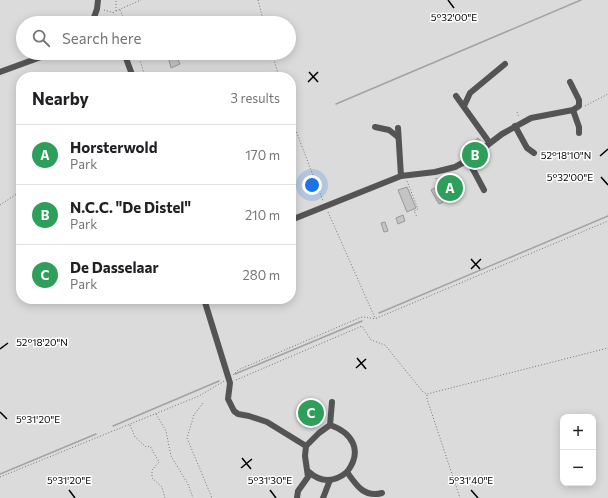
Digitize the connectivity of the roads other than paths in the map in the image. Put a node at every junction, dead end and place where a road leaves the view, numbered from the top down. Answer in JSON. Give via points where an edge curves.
{"nodes":[{"id":1,"x":98,"y":0,"type":"edge"},
{"id":2,"x":95,"y":16,"type":"edge"},
{"id":3,"x":33,"y":60,"type":"edge"},
{"id":4,"x":127,"y":60,"type":"edge"},
{"id":5,"x":505,"y":64,"type":"dead end"},
{"id":6,"x":0,"y":72,"type":"edge"},
{"id":7,"x":131,"y":72,"type":"edge"},
{"id":8,"x":570,"y":82,"type":"dead end"},
{"id":9,"x":456,"y":96,"type":"dead end"},
{"id":10,"x":464,"y":106,"type":"junction"},
{"id":11,"x":573,"y":110,"type":"junction"},
{"id":12,"x":515,"y":126,"type":"junction"},
{"id":13,"x":375,"y":127,"type":"dead end"},
{"id":14,"x":398,"y":128,"type":"dead end"},
{"id":15,"x":579,"y":133,"type":"dead end"},
{"id":16,"x":398,"y":137,"type":"junction"},
{"id":17,"x":489,"y":142,"type":"junction"},
{"id":18,"x":534,"y":153,"type":"dead end"},
{"id":19,"x":468,"y":160,"type":"junction"},
{"id":20,"x":403,"y":175,"type":"junction"},
{"id":21,"x":484,"y":190,"type":"dead end"},
{"id":22,"x":296,"y":218,"type":"edge"},
{"id":23,"x":206,"y":304,"type":"edge"},
{"id":24,"x":332,"y":402,"type":"dead end"},
{"id":25,"x":330,"y":425,"type":"junction"},
{"id":26,"x":306,"y":446,"type":"junction"},
{"id":27,"x":309,"y":472,"type":"junction"},
{"id":28,"x":347,"y":472,"type":"junction"},
{"id":29,"x":330,"y":480,"type":"junction"},
{"id":30,"x":382,"y":493,"type":"dead end"},
{"id":31,"x":297,"y":498,"type":"edge"},
{"id":32,"x":323,"y":498,"type":"edge"}],
"edges":[{"from":1,"to":2,"type":"street"},
{"from":3,"to":6,"type":"street"},
{"from":4,"to":7,"type":"street"},
{"from":5,"to":10,"type":"street","via":[[470,93]]},
{"from":8,"to":11,"type":"street","via":[[579,100],[579,106]]},
{"from":9,"to":10,"type":"street"},
{"from":10,"to":17,"type":"street"},
{"from":11,"to":12,"type":"street","via":[[531,118]]},
{"from":11,"to":15,"type":"street"},
{"from":12,"to":17,"type":"street"},
{"from":12,"to":18,"type":"street","via":[[527,148]]},
{"from":13,"to":16,"type":"street","via":[[389,130]]},
{"from":14,"to":16,"type":"street"},
{"from":16,"to":20,"type":"street"},
{"from":17,"to":19,"type":"street"},
{"from":19,"to":20,"type":"street","via":[[455,167],[435,172]]},
{"from":19,"to":21,"type":"street"},
{"from":20,"to":22,"type":"street"},
{"from":23,"to":26,"type":"street","via":[[229,380],[228,399],[234,411],[267,422]]},
{"from":24,"to":25,"type":"street"},
{"from":25,"to":26,"type":"street"},
{"from":25,"to":28,"type":"street","via":[[346,432],[355,448],[356,458]]},
{"from":26,"to":27,"type":"street","via":[[305,456]]},
{"from":27,"to":29,"type":"street","via":[[320,479]]},
{"from":27,"to":31,"type":"street","via":[[298,491]]},
{"from":28,"to":29,"type":"street"},
{"from":28,"to":30,"type":"street","via":[[364,492],[375,495]]},
{"from":29,"to":32,"type":"street"}]}
